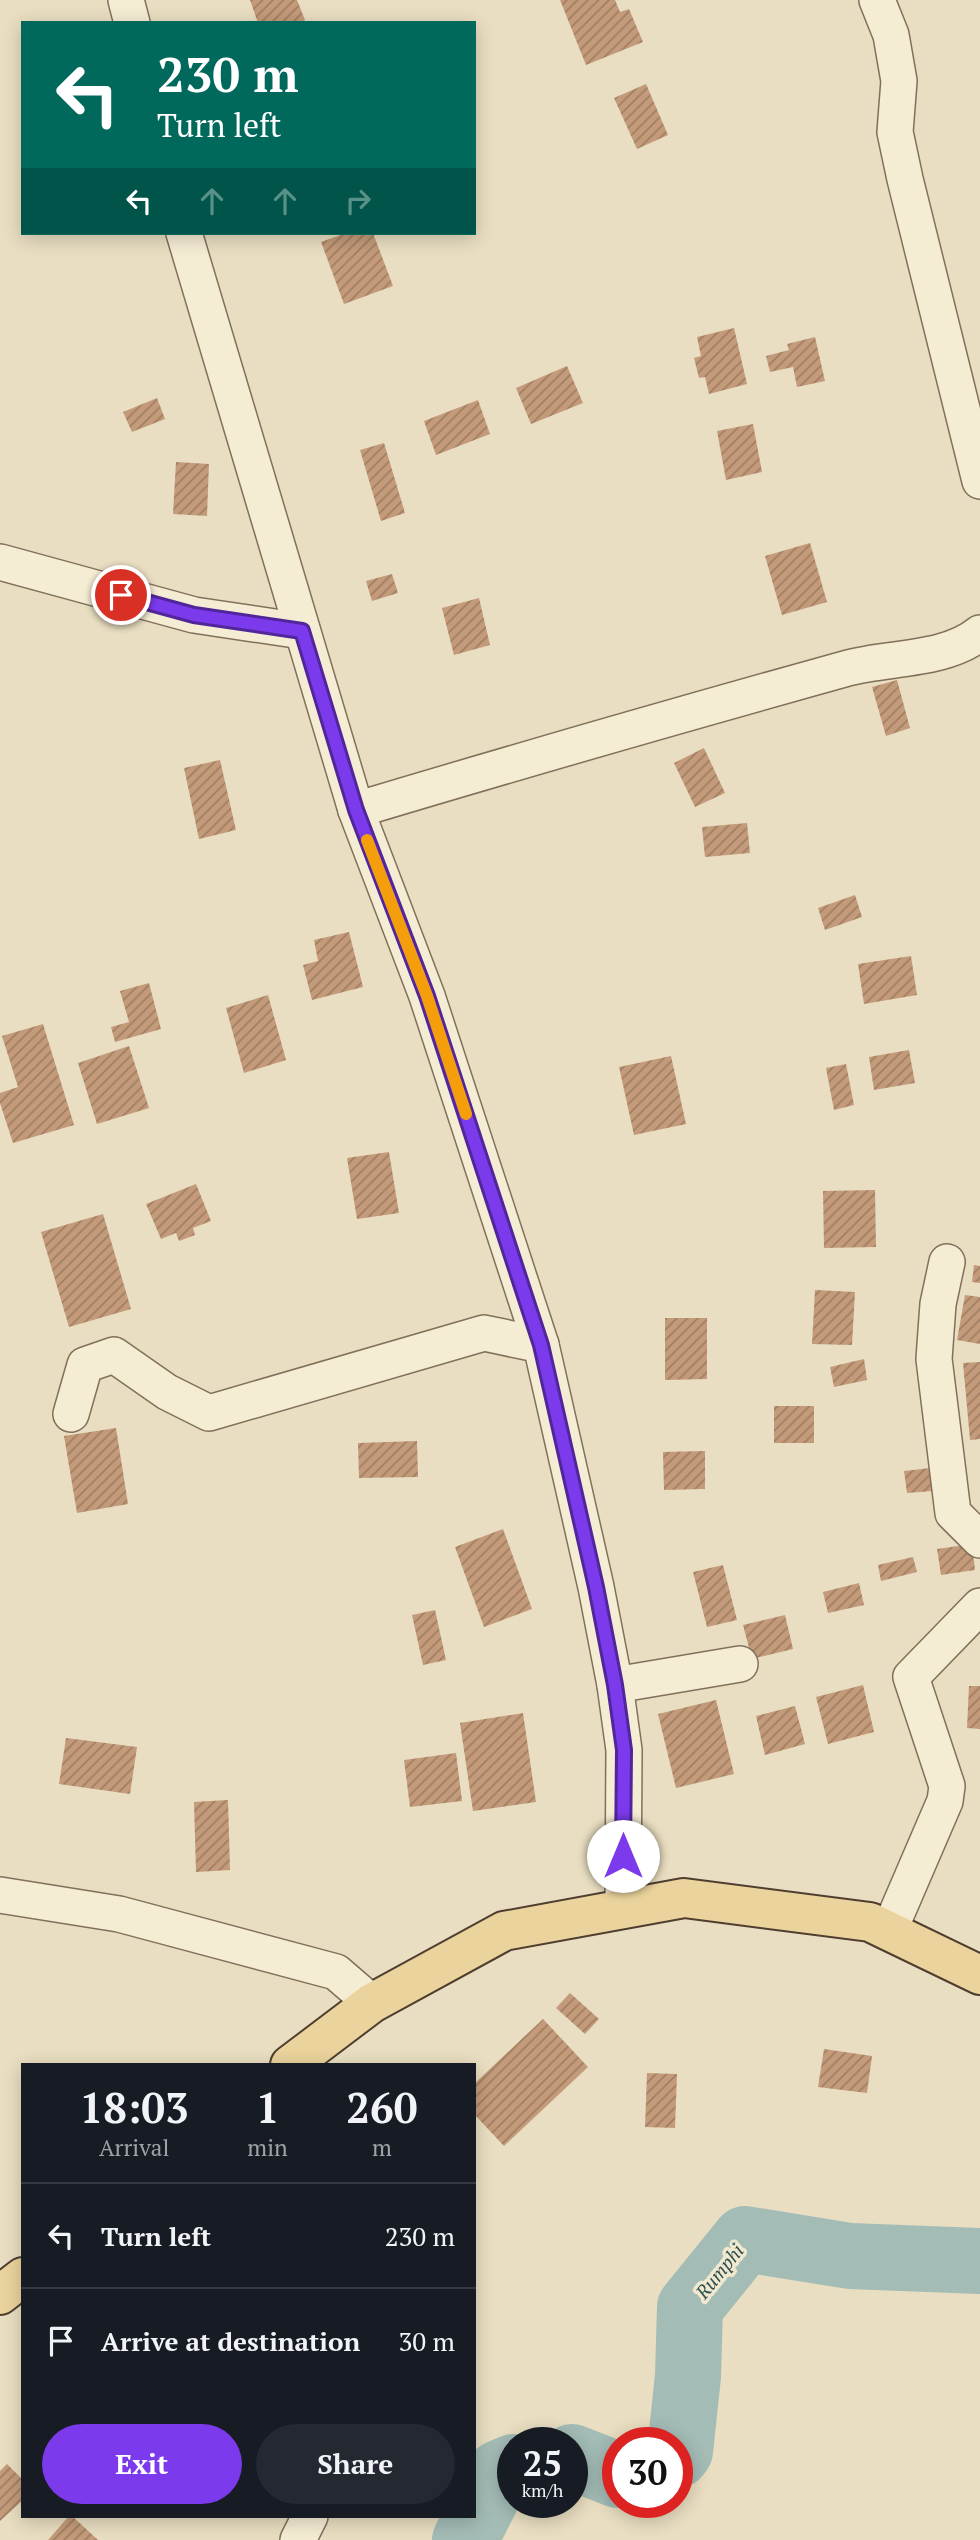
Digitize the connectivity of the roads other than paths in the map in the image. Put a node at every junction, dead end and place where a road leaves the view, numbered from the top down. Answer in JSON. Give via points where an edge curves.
{"nodes":[{"id":1,"x":126,"y":0,"type":"edge"},
{"id":2,"x":877,"y":0,"type":"edge"},
{"id":3,"x":131,"y":21,"type":"edge"},
{"id":4,"x":185,"y":235,"type":"edge"},
{"id":5,"x":980,"y":481,"type":"edge"},
{"id":6,"x":0,"y":562,"type":"edge"},
{"id":7,"x":302,"y":631,"type":"junction"},
{"id":8,"x":980,"y":633,"type":"edge"},
{"id":9,"x":356,"y":810,"type":"junction"},
{"id":10,"x":947,"y":1262,"type":"dead end"},
{"id":11,"x":541,"y":1345,"type":"junction"},
{"id":12,"x":71,"y":1414,"type":"dead end"},
{"id":13,"x":980,"y":1541,"type":"edge"},
{"id":14,"x":980,"y":1606,"type":"edge"},
{"id":15,"x":740,"y":1664,"type":"dead end"},
{"id":16,"x":615,"y":1685,"type":"junction"},
{"id":17,"x":0,"y":1895,"type":"edge"},
{"id":18,"x":623,"y":1909,"type":"junction"},
{"id":19,"x":889,"y":1931,"type":"junction"},
{"id":20,"x":980,"y":1975,"type":"edge"},
{"id":21,"x":372,"y":2003,"type":"junction"},
{"id":22,"x":293,"y":2063,"type":"edge"},
{"id":23,"x":21,"y":2279,"type":"edge"},
{"id":24,"x":0,"y":2295,"type":"edge"},
{"id":25,"x":309,"y":2518,"type":"edge"},
{"id":26,"x":298,"y":2540,"type":"edge"}],
"edges":[{"from":1,"to":3,"type":"street"},
{"from":2,"to":5,"type":"street","via":[[891,34],[899,81],[895,132],[905,180]]},
{"from":4,"to":7,"type":"street"},
{"from":6,"to":7,"type":"street","via":[[194,615]]},
{"from":7,"to":9,"type":"street"},
{"from":8,"to":9,"type":"street","via":[[932,655],[863,664]]},
{"from":9,"to":11,"type":"street","via":[[427,996]]},
{"from":10,"to":13,"type":"street","via":[[934,1359],[953,1513]]},
{"from":11,"to":12,"type":"street","via":[[484,1333],[209,1413],[167,1392],[114,1355],[85,1365]]},
{"from":11,"to":16,"type":"street"},
{"from":14,"to":19,"type":"street","via":[[911,1677],[947,1786],[945,1801]]},
{"from":15,"to":16,"type":"street"},
{"from":16,"to":18,"type":"street","via":[[624,1750]]},
{"from":17,"to":21,"type":"street","via":[[119,1914],[336,1972]]},
{"from":18,"to":19,"type":"main road","via":[[684,1898],[870,1922]]},
{"from":18,"to":21,"type":"main road","via":[[504,1931]]},
{"from":19,"to":20,"type":"main road"},
{"from":21,"to":22,"type":"main road"},
{"from":23,"to":24,"type":"main road"},
{"from":25,"to":26,"type":"street"}]}
